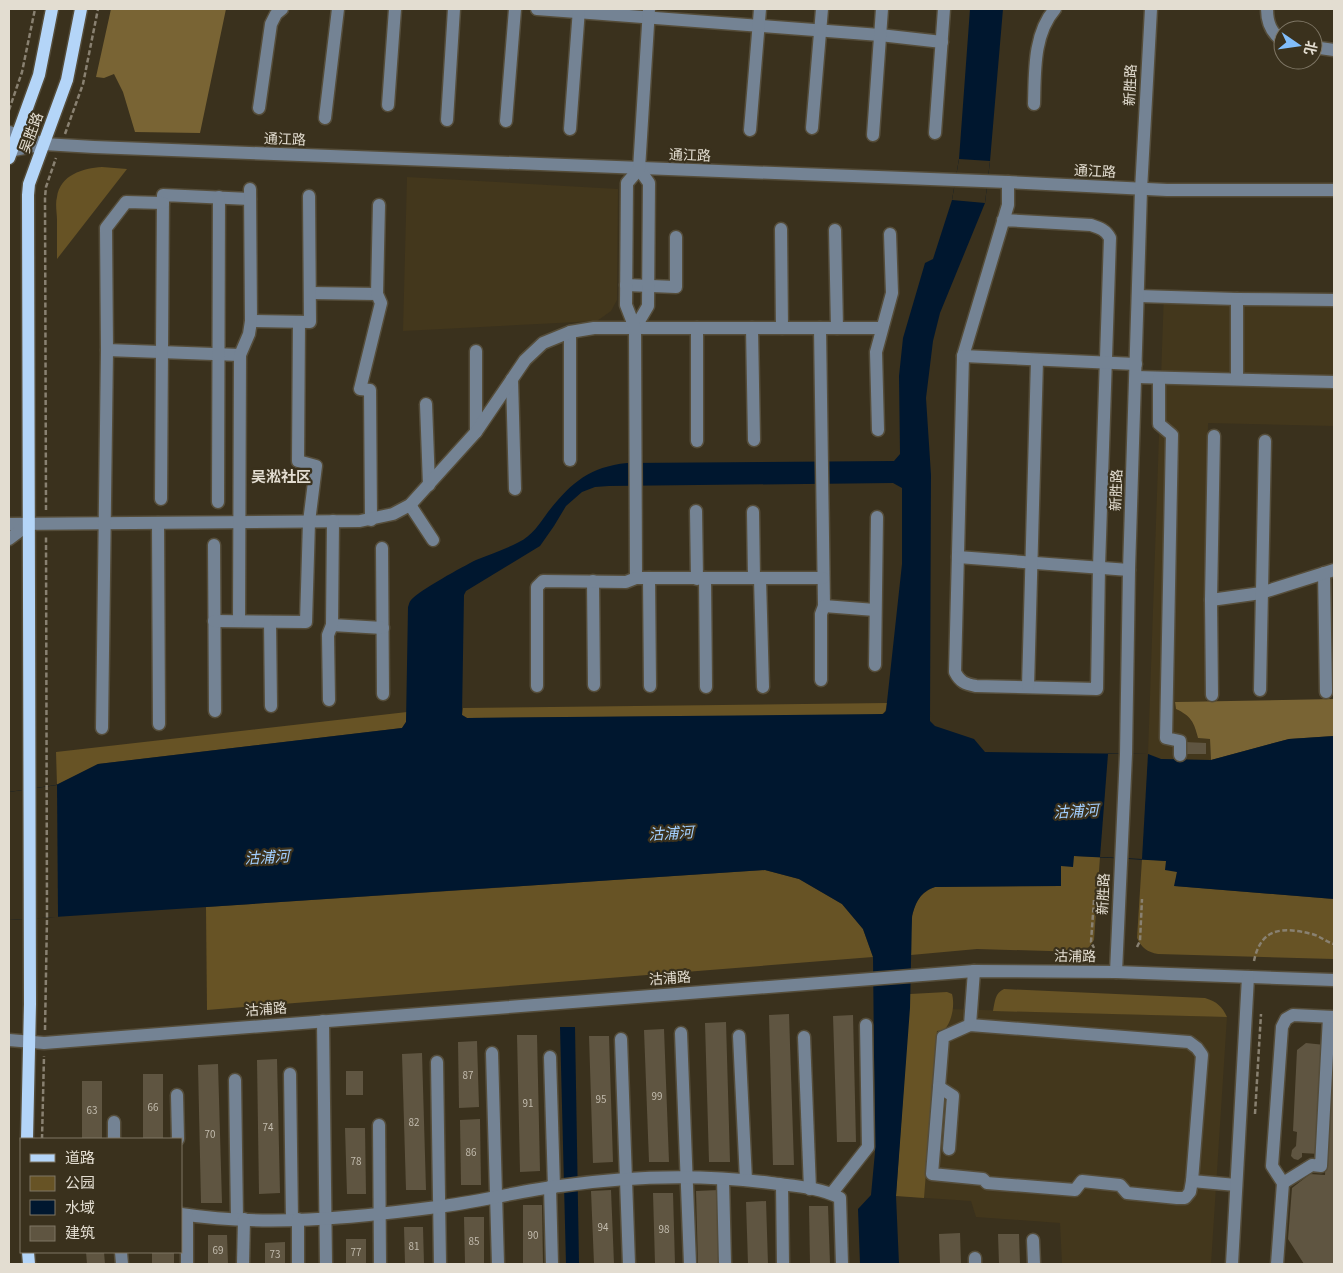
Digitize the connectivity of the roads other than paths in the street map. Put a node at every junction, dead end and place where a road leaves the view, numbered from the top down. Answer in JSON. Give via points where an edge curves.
{"nodes":[{"id":1,"x":52,"y":9,"type":"edge"},
{"id":2,"x":81,"y":9,"type":"edge"},
{"id":3,"x":282,"y":9,"type":"edge"},
{"id":4,"x":338,"y":9,"type":"edge"},
{"id":5,"x":395,"y":9,"type":"edge"},
{"id":6,"x":454,"y":9,"type":"edge"},
{"id":7,"x":515,"y":9,"type":"edge"},
{"id":8,"x":537,"y":9,"type":"edge"},
{"id":9,"x":760,"y":9,"type":"edge"},
{"id":10,"x":822,"y":9,"type":"edge"},
{"id":11,"x":882,"y":9,"type":"edge"},
{"id":12,"x":944,"y":9,"type":"edge"},
{"id":13,"x":1055,"y":9,"type":"edge"},
{"id":14,"x":1151,"y":9,"type":"edge"},
{"id":15,"x":1267,"y":9,"type":"edge"},
{"id":16,"x":579,"y":10,"type":"edge"},
{"id":17,"x":648,"y":14,"type":"edge"},
{"id":18,"x":758,"y":27,"type":"junction"},
{"id":19,"x":820,"y":31,"type":"junction"},
{"id":20,"x":1273,"y":31,"type":"edge"},
{"id":21,"x":880,"y":35,"type":"junction"},
{"id":22,"x":942,"y":42,"type":"junction"},
{"id":23,"x":1034,"y":104,"type":"dead end"},
{"id":24,"x":388,"y":106,"type":"dead end"},
{"id":25,"x":259,"y":108,"type":"dead end"},
{"id":26,"x":325,"y":118,"type":"dead end"},
{"id":27,"x":447,"y":120,"type":"dead end"},
{"id":28,"x":506,"y":122,"type":"dead end"},
{"id":29,"x":812,"y":128,"type":"dead end"},
{"id":30,"x":570,"y":129,"type":"dead end"},
{"id":31,"x":750,"y":130,"type":"dead end"},
{"id":32,"x":935,"y":133,"type":"dead end"},
{"id":33,"x":13,"y":134,"type":"edge"},
{"id":34,"x":873,"y":135,"type":"dead end"},
{"id":35,"x":44,"y":144,"type":"junction"},
{"id":36,"x":10,"y":154,"type":"edge"},
{"id":37,"x":639,"y":169,"type":"junction"},
{"id":38,"x":1008,"y":182,"type":"junction"},
{"id":39,"x":1141,"y":190,"type":"junction"},
{"id":40,"x":1334,"y":190,"type":"edge"},
{"id":41,"x":310,"y":196,"type":"dead end"},
{"id":42,"x":219,"y":197,"type":"junction"},
{"id":43,"x":163,"y":203,"type":"junction"},
{"id":44,"x":379,"y":205,"type":"dead end"},
{"id":45,"x":1003,"y":220,"type":"junction"},
{"id":46,"x":781,"y":229,"type":"dead end"},
{"id":47,"x":835,"y":230,"type":"dead end"},
{"id":48,"x":890,"y":234,"type":"dead end"},
{"id":49,"x":676,"y":237,"type":"dead end"},
{"id":50,"x":626,"y":285,"type":"junction"},
{"id":51,"x":648,"y":286,"type":"junction"},
{"id":52,"x":311,"y":293,"type":"junction"},
{"id":53,"x":377,"y":294,"type":"junction"},
{"id":54,"x":1138,"y":296,"type":"junction"},
{"id":55,"x":1238,"y":299,"type":"junction"},
{"id":56,"x":1334,"y":300,"type":"edge"},
{"id":57,"x":251,"y":321,"type":"junction"},
{"id":58,"x":299,"y":322,"type":"junction"},
{"id":59,"x":635,"y":328,"type":"junction"},
{"id":60,"x":697,"y":328,"type":"junction"},
{"id":61,"x":752,"y":328,"type":"junction"},
{"id":62,"x":782,"y":328,"type":"junction"},
{"id":63,"x":820,"y":328,"type":"junction"},
{"id":64,"x":837,"y":328,"type":"junction"},
{"id":65,"x":882,"y":328,"type":"junction"},
{"id":66,"x":570,"y":332,"type":"junction"},
{"id":67,"x":107,"y":350,"type":"junction"},
{"id":68,"x":476,"y":351,"type":"dead end"},
{"id":69,"x":162,"y":352,"type":"junction"},
{"id":70,"x":218,"y":354,"type":"junction"},
{"id":71,"x":240,"y":355,"type":"junction"},
{"id":72,"x":963,"y":356,"type":"junction"},
{"id":73,"x":1037,"y":360,"type":"junction"},
{"id":74,"x":1106,"y":363,"type":"junction"},
{"id":75,"x":1136,"y":371,"type":"junction"},
{"id":76,"x":1159,"y":378,"type":"junction"},
{"id":77,"x":512,"y":379,"type":"junction"},
{"id":78,"x":1237,"y":380,"type":"junction"},
{"id":79,"x":1334,"y":382,"type":"edge"},
{"id":80,"x":426,"y":404,"type":"dead end"},
{"id":81,"x":878,"y":430,"type":"dead end"},
{"id":82,"x":476,"y":432,"type":"junction"},
{"id":83,"x":1214,"y":436,"type":"dead end"},
{"id":84,"x":754,"y":440,"type":"dead end"},
{"id":85,"x":697,"y":441,"type":"dead end"},
{"id":86,"x":1265,"y":441,"type":"dead end"},
{"id":87,"x":570,"y":460,"type":"dead end"},
{"id":88,"x":428,"y":485,"type":"junction"},
{"id":89,"x":515,"y":489,"type":"dead end"},
{"id":90,"x":161,"y":500,"type":"dead end"},
{"id":91,"x":218,"y":502,"type":"dead end"},
{"id":92,"x":410,"y":505,"type":"junction"},
{"id":93,"x":696,"y":511,"type":"dead end"},
{"id":94,"x":753,"y":512,"type":"dead end"},
{"id":95,"x":877,"y":517,"type":"dead end"},
{"id":96,"x":371,"y":520,"type":"junction"},
{"id":97,"x":238,"y":522,"type":"junction"},
{"id":98,"x":309,"y":522,"type":"junction"},
{"id":99,"x":333,"y":522,"type":"junction"},
{"id":100,"x":105,"y":523,"type":"junction"},
{"id":101,"x":158,"y":523,"type":"junction"},
{"id":102,"x":9,"y":524,"type":"edge"},
{"id":103,"x":30,"y":524,"type":"junction"},
{"id":104,"x":9,"y":539,"type":"edge"},
{"id":105,"x":433,"y":540,"type":"dead end"},
{"id":106,"x":214,"y":545,"type":"dead end"},
{"id":107,"x":382,"y":548,"type":"dead end"},
{"id":108,"x":958,"y":557,"type":"junction"},
{"id":109,"x":1031,"y":562,"type":"junction"},
{"id":110,"x":1099,"y":567,"type":"junction"},
{"id":111,"x":1129,"y":570,"type":"junction"},
{"id":112,"x":1329,"y":572,"type":"edge"},
{"id":113,"x":642,"y":578,"type":"junction"},
{"id":114,"x":701,"y":578,"type":"junction"},
{"id":115,"x":757,"y":578,"type":"junction"},
{"id":116,"x":823,"y":578,"type":"junction"},
{"id":117,"x":593,"y":581,"type":"junction"},
{"id":118,"x":1261,"y":593,"type":"junction"},
{"id":119,"x":1211,"y":600,"type":"junction"},
{"id":120,"x":824,"y":606,"type":"junction"},
{"id":121,"x":875,"y":610,"type":"junction"},
{"id":122,"x":214,"y":621,"type":"junction"},
{"id":123,"x":239,"y":621,"type":"junction"},
{"id":124,"x":270,"y":622,"type":"junction"},
{"id":125,"x":332,"y":625,"type":"junction"},
{"id":126,"x":383,"y":628,"type":"junction"},
{"id":127,"x":874,"y":665,"type":"dead end"},
{"id":128,"x":821,"y":680,"type":"dead end"},
{"id":129,"x":594,"y":684,"type":"dead end"},
{"id":130,"x":537,"y":686,"type":"dead end"},
{"id":131,"x":650,"y":686,"type":"dead end"},
{"id":132,"x":706,"y":687,"type":"dead end"},
{"id":133,"x":763,"y":687,"type":"dead end"},
{"id":134,"x":1028,"y":687,"type":"junction"},
{"id":135,"x":1260,"y":690,"type":"dead end"},
{"id":136,"x":1326,"y":692,"type":"dead end"},
{"id":137,"x":383,"y":694,"type":"dead end"},
{"id":138,"x":1212,"y":695,"type":"dead end"},
{"id":139,"x":329,"y":700,"type":"dead end"},
{"id":140,"x":271,"y":706,"type":"dead end"},
{"id":141,"x":215,"y":711,"type":"dead end"},
{"id":142,"x":159,"y":724,"type":"dead end"},
{"id":143,"x":102,"y":728,"type":"dead end"},
{"id":144,"x":1180,"y":755,"type":"dead end"},
{"id":145,"x":974,"y":971,"type":"junction"},
{"id":146,"x":1116,"y":972,"type":"junction"},
{"id":147,"x":1248,"y":977,"type":"junction"},
{"id":148,"x":1334,"y":980,"type":"edge"},
{"id":149,"x":1332,"y":1017,"type":"edge"},
{"id":150,"x":323,"y":1021,"type":"junction"},
{"id":151,"x":866,"y":1025,"type":"dead end"},
{"id":152,"x":970,"y":1025,"type":"junction"},
{"id":153,"x":681,"y":1034,"type":"dead end"},
{"id":154,"x":738,"y":1036,"type":"dead end"},
{"id":155,"x":804,"y":1037,"type":"dead end"},
{"id":156,"x":622,"y":1039,"type":"dead end"},
{"id":157,"x":9,"y":1040,"type":"edge"},
{"id":158,"x":30,"y":1042,"type":"junction"},
{"id":159,"x":492,"y":1053,"type":"dead end"},
{"id":160,"x":550,"y":1057,"type":"dead end"},
{"id":161,"x":437,"y":1062,"type":"dead end"},
{"id":162,"x":290,"y":1074,"type":"dead end"},
{"id":163,"x":235,"y":1080,"type":"dead end"},
{"id":164,"x":939,"y":1087,"type":"junction"},
{"id":165,"x":177,"y":1095,"type":"dead end"},
{"id":166,"x":114,"y":1122,"type":"dead end"},
{"id":167,"x":379,"y":1125,"type":"dead end"},
{"id":168,"x":27,"y":1138,"type":"edge"},
{"id":169,"x":114,"y":1138,"type":"edge"},
{"id":170,"x":178,"y":1138,"type":"edge"},
{"id":171,"x":949,"y":1150,"type":"dead end"},
{"id":172,"x":686,"y":1178,"type":"junction"},
{"id":173,"x":627,"y":1179,"type":"junction"},
{"id":174,"x":723,"y":1179,"type":"junction"},
{"id":175,"x":746,"y":1180,"type":"junction"},
{"id":176,"x":1192,"y":1180,"type":"junction"},
{"id":177,"x":1283,"y":1183,"type":"junction"},
{"id":178,"x":1236,"y":1184,"type":"junction"},
{"id":179,"x":782,"y":1185,"type":"junction"},
{"id":180,"x":554,"y":1187,"type":"junction"},
{"id":181,"x":810,"y":1189,"type":"junction"},
{"id":182,"x":832,"y":1193,"type":"junction"},
{"id":183,"x":497,"y":1197,"type":"junction"},
{"id":184,"x":439,"y":1207,"type":"junction"},
{"id":185,"x":184,"y":1214,"type":"edge"},
{"id":186,"x":380,"y":1214,"type":"junction"},
{"id":187,"x":325,"y":1218,"type":"junction"},
{"id":188,"x":240,"y":1219,"type":"junction"},
{"id":189,"x":295,"y":1220,"type":"junction"},
{"id":190,"x":1033,"y":1240,"type":"dead end"},
{"id":191,"x":187,"y":1264,"type":"edge"},
{"id":192,"x":243,"y":1264,"type":"edge"},
{"id":193,"x":298,"y":1264,"type":"edge"},
{"id":194,"x":326,"y":1264,"type":"edge"},
{"id":195,"x":380,"y":1264,"type":"edge"},
{"id":196,"x":440,"y":1264,"type":"edge"},
{"id":197,"x":498,"y":1264,"type":"edge"},
{"id":198,"x":552,"y":1264,"type":"edge"},
{"id":199,"x":629,"y":1264,"type":"edge"},
{"id":200,"x":690,"y":1264,"type":"edge"},
{"id":201,"x":725,"y":1264,"type":"edge"},
{"id":202,"x":783,"y":1264,"type":"edge"},
{"id":203,"x":842,"y":1264,"type":"edge"},
{"id":204,"x":1034,"y":1264,"type":"edge"},
{"id":205,"x":1232,"y":1264,"type":"edge"},
{"id":206,"x":1277,"y":1264,"type":"edge"}],
"edges":[{"from":1,"to":33,"type":"main road","name":"吴胜路","via":[[39,75]]},
{"from":2,"to":35,"type":"main road","name":"吴胜路","via":[[67,80]]},
{"from":3,"to":25,"type":"street","via":[[271,24]]},
{"from":4,"to":26,"type":"street"},
{"from":5,"to":24,"type":"street"},
{"from":6,"to":27,"type":"street"},
{"from":7,"to":28,"type":"street"},
{"from":8,"to":16,"type":"street"},
{"from":9,"to":18,"type":"street"},
{"from":10,"to":19,"type":"street"},
{"from":11,"to":21,"type":"street"},
{"from":12,"to":22,"type":"street"},
{"from":13,"to":23,"type":"street","via":[[1040,42]]},
{"from":14,"to":39,"type":"street","name":"新胜路"},
{"from":15,"to":20,"type":"street","via":[[1267,20]]},
{"from":16,"to":17,"type":"street"},
{"from":16,"to":30,"type":"street"},
{"from":17,"to":18,"type":"street"},
{"from":17,"to":37,"type":"street"},
{"from":18,"to":19,"type":"street"},
{"from":18,"to":31,"type":"street"},
{"from":19,"to":21,"type":"street"},
{"from":19,"to":29,"type":"street"},
{"from":21,"to":22,"type":"street"},
{"from":21,"to":34,"type":"street"},
{"from":22,"to":32,"type":"street"},
{"from":33,"to":35,"type":"street","name":"通江路"},
{"from":33,"to":36,"type":"main road","name":"吴胜路"},
{"from":35,"to":36,"type":"street","name":"通江路"},
{"from":35,"to":37,"type":"street","name":"通江路"},
{"from":35,"to":103,"type":"main road","name":"吴胜路","via":[[28,195]]},
{"from":37,"to":38,"type":"street","name":"通江路"},
{"from":37,"to":50,"type":"street","via":[[627,182]]},
{"from":37,"to":51,"type":"street","via":[[649,184]]},
{"from":38,"to":39,"type":"street","name":"通江路"},
{"from":38,"to":45,"type":"street","via":[[1008,205]]},
{"from":39,"to":40,"type":"street","name":"通江路"},
{"from":39,"to":54,"type":"street","name":"新胜路"},
{"from":41,"to":52,"type":"street"},
{"from":42,"to":43,"type":"street","via":[[163,195]]},
{"from":42,"to":57,"type":"street","via":[[250,194]]},
{"from":42,"to":70,"type":"street"},
{"from":43,"to":67,"type":"street","via":[[126,202],[106,228]]},
{"from":43,"to":69,"type":"street"},
{"from":44,"to":53,"type":"street"},
{"from":45,"to":72,"type":"street"},
{"from":45,"to":74,"type":"street","via":[[1092,225],[1107,232],[1110,238]]},
{"from":46,"to":62,"type":"street"},
{"from":47,"to":64,"type":"street"},
{"from":48,"to":65,"type":"street","via":[[892,293]]},
{"from":49,"to":51,"type":"street","via":[[676,287]]},
{"from":50,"to":51,"type":"street"},
{"from":50,"to":59,"type":"street","via":[[626,305]]},
{"from":51,"to":59,"type":"street","via":[[648,306]]},
{"from":52,"to":53,"type":"street"},
{"from":52,"to":58,"type":"street","via":[[310,322]]},
{"from":53,"to":96,"type":"street","via":[[381,303],[360,389],[370,390]]},
{"from":54,"to":55,"type":"street"},
{"from":54,"to":75,"type":"street","name":"新胜路"},
{"from":55,"to":56,"type":"street"},
{"from":55,"to":78,"type":"street"},
{"from":57,"to":58,"type":"street"},
{"from":57,"to":71,"type":"street"},
{"from":58,"to":98,"type":"street","via":[[298,460],[316,466]]},
{"from":59,"to":60,"type":"street"},
{"from":59,"to":66,"type":"street","via":[[594,328]]},
{"from":59,"to":113,"type":"street","via":[[636,490]]},
{"from":60,"to":61,"type":"street"},
{"from":60,"to":85,"type":"street"},
{"from":61,"to":62,"type":"street"},
{"from":61,"to":84,"type":"street"},
{"from":62,"to":63,"type":"street"},
{"from":63,"to":64,"type":"street"},
{"from":63,"to":116,"type":"street"},
{"from":64,"to":65,"type":"street"},
{"from":65,"to":81,"type":"street","via":[[876,352]]},
{"from":66,"to":77,"type":"street","via":[[543,342]]},
{"from":66,"to":87,"type":"street"},
{"from":67,"to":69,"type":"street"},
{"from":67,"to":100,"type":"street"},
{"from":68,"to":82,"type":"street"},
{"from":69,"to":70,"type":"street"},
{"from":69,"to":90,"type":"street"},
{"from":70,"to":71,"type":"street"},
{"from":70,"to":91,"type":"street"},
{"from":71,"to":97,"type":"street"},
{"from":72,"to":73,"type":"street"},
{"from":72,"to":108,"type":"street"},
{"from":73,"to":74,"type":"street"},
{"from":73,"to":109,"type":"street"},
{"from":74,"to":75,"type":"street"},
{"from":74,"to":110,"type":"street"},
{"from":75,"to":76,"type":"street"},
{"from":75,"to":111,"type":"street","name":"新胜路"},
{"from":76,"to":78,"type":"street"},
{"from":76,"to":144,"type":"street","via":[[1159,424],[1172,435],[1166,738],[1180,741]]},
{"from":77,"to":82,"type":"street"},
{"from":77,"to":89,"type":"street"},
{"from":78,"to":79,"type":"street"},
{"from":80,"to":88,"type":"street"},
{"from":82,"to":88,"type":"street"},
{"from":83,"to":119,"type":"street"},
{"from":86,"to":118,"type":"street"},
{"from":88,"to":92,"type":"street"},
{"from":92,"to":96,"type":"street"},
{"from":92,"to":105,"type":"street"},
{"from":93,"to":114,"type":"street"},
{"from":94,"to":115,"type":"street"},
{"from":95,"to":121,"type":"street"},
{"from":96,"to":99,"type":"street"},
{"from":97,"to":98,"type":"street"},
{"from":97,"to":101,"type":"street"},
{"from":97,"to":123,"type":"street"},
{"from":98,"to":99,"type":"street"},
{"from":98,"to":124,"type":"street","via":[[306,622]]},
{"from":99,"to":125,"type":"street"},
{"from":100,"to":101,"type":"street"},
{"from":100,"to":103,"type":"street"},
{"from":100,"to":143,"type":"street"},
{"from":101,"to":142,"type":"street"},
{"from":102,"to":103,"type":"street"},
{"from":103,"to":104,"type":"street"},
{"from":103,"to":158,"type":"main road","name":"吴胜路"},
{"from":106,"to":122,"type":"street"},
{"from":107,"to":126,"type":"street"},
{"from":108,"to":109,"type":"street"},
{"from":108,"to":134,"type":"street","via":[[955,672],[965,684]]},
{"from":109,"to":110,"type":"street"},
{"from":109,"to":134,"type":"street"},
{"from":110,"to":111,"type":"street"},
{"from":110,"to":134,"type":"street","via":[[1097,689]]},
{"from":111,"to":146,"type":"street","name":"新胜路","via":[[1126,754]]},
{"from":112,"to":118,"type":"street"},
{"from":112,"to":136,"type":"street"},
{"from":113,"to":114,"type":"street"},
{"from":113,"to":117,"type":"street","via":[[626,582]]},
{"from":113,"to":131,"type":"street"},
{"from":114,"to":115,"type":"street"},
{"from":114,"to":132,"type":"street"},
{"from":115,"to":116,"type":"street"},
{"from":115,"to":133,"type":"street"},
{"from":116,"to":120,"type":"street"},
{"from":117,"to":129,"type":"street"},
{"from":117,"to":130,"type":"street","via":[[544,581],[537,587]]},
{"from":118,"to":119,"type":"street"},
{"from":118,"to":135,"type":"street"},
{"from":119,"to":138,"type":"street"},
{"from":120,"to":121,"type":"street"},
{"from":120,"to":128,"type":"street","via":[[821,614]]},
{"from":121,"to":127,"type":"street"},
{"from":122,"to":123,"type":"street"},
{"from":122,"to":141,"type":"street"},
{"from":123,"to":124,"type":"street"},
{"from":124,"to":140,"type":"street"},
{"from":125,"to":126,"type":"street"},
{"from":125,"to":139,"type":"street","via":[[328,636]]},
{"from":126,"to":137,"type":"street"},
{"from":145,"to":146,"type":"street","name":"沽浦路"},
{"from":145,"to":150,"type":"street","name":"沽浦路"},
{"from":145,"to":152,"type":"street"},
{"from":146,"to":147,"type":"street","name":"沽浦路"},
{"from":147,"to":148,"type":"street","name":"沽浦路"},
{"from":147,"to":178,"type":"street"},
{"from":149,"to":177,"type":"street","via":[[1320,1166],[1312,1165]]},
{"from":149,"to":177,"type":"street","via":[[1293,1015],[1286,1018],[1282,1027],[1272,1166]]},
{"from":150,"to":158,"type":"street","name":"沽浦路"},
{"from":150,"to":187,"type":"street"},
{"from":151,"to":182,"type":"street","via":[[868,1147]]},
{"from":152,"to":164,"type":"street","via":[[943,1037]]},
{"from":152,"to":176,"type":"street","via":[[1189,1042],[1202,1055]]},
{"from":153,"to":172,"type":"street"},
{"from":154,"to":175,"type":"street"},
{"from":155,"to":181,"type":"street"},
{"from":156,"to":173,"type":"street"},
{"from":157,"to":158,"type":"street","name":"沽浦路"},
{"from":158,"to":168,"type":"main road","name":"吴胜路"},
{"from":159,"to":183,"type":"street"},
{"from":160,"to":180,"type":"street"},
{"from":161,"to":184,"type":"street"},
{"from":162,"to":189,"type":"street"},
{"from":163,"to":188,"type":"street"},
{"from":164,"to":171,"type":"street","via":[[953,1096]]},
{"from":164,"to":176,"type":"street","via":[[932,1174],[982,1178],[987,1183],[1074,1190],[1082,1181],[1120,1185],[1127,1193],[1177,1198],[1185,1198]]},
{"from":165,"to":170,"type":"street"},
{"from":166,"to":169,"type":"street"},
{"from":167,"to":186,"type":"street"},
{"from":172,"to":173,"type":"street"},
{"from":172,"to":174,"type":"street"},
{"from":172,"to":200,"type":"street"},
{"from":173,"to":180,"type":"street"},
{"from":173,"to":199,"type":"street"},
{"from":174,"to":175,"type":"street"},
{"from":174,"to":201,"type":"street"},
{"from":175,"to":179,"type":"street"},
{"from":176,"to":178,"type":"street"},
{"from":177,"to":206,"type":"street"},
{"from":178,"to":205,"type":"street"},
{"from":179,"to":181,"type":"street"},
{"from":179,"to":202,"type":"street"},
{"from":180,"to":183,"type":"street"},
{"from":180,"to":198,"type":"street"},
{"from":181,"to":182,"type":"street"},
{"from":182,"to":203,"type":"street","via":[[840,1198]]},
{"from":183,"to":184,"type":"street"},
{"from":183,"to":197,"type":"street"},
{"from":184,"to":186,"type":"street"},
{"from":184,"to":196,"type":"street"},
{"from":185,"to":188,"type":"street"},
{"from":185,"to":191,"type":"street"},
{"from":186,"to":187,"type":"street"},
{"from":186,"to":195,"type":"street"},
{"from":187,"to":189,"type":"street"},
{"from":187,"to":194,"type":"street"},
{"from":188,"to":189,"type":"street"},
{"from":188,"to":192,"type":"street"},
{"from":189,"to":193,"type":"street"},
{"from":190,"to":204,"type":"street"}]}
